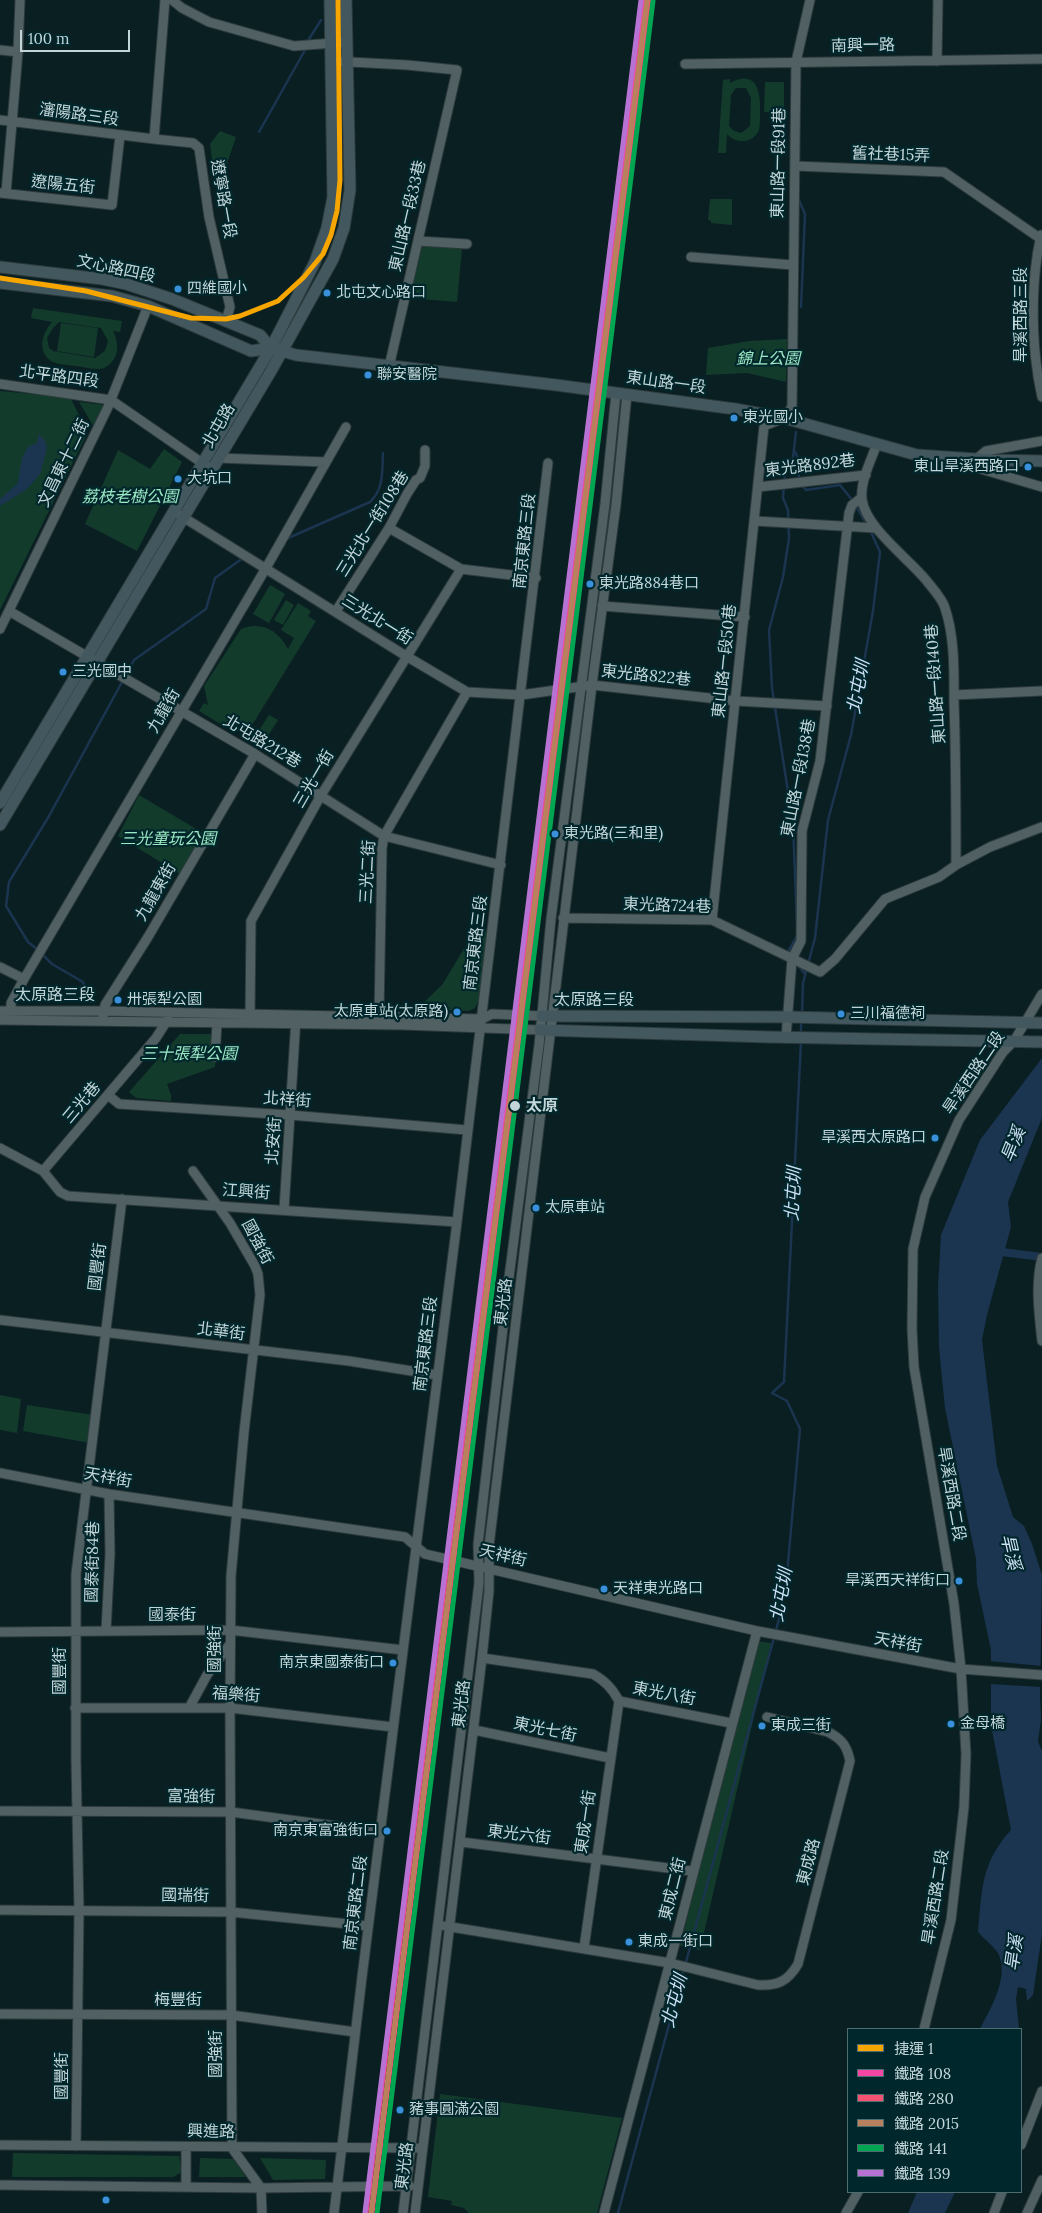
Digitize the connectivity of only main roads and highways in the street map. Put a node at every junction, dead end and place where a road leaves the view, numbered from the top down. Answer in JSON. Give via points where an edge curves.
{"nodes":[{"id":1,"x":330,"y":2,"type":"edge"},
{"id":2,"x":346,"y":4,"type":"edge"},
{"id":3,"x":0,"y":267,"type":"edge"},
{"id":4,"x":0,"y":283,"type":"edge"},
{"id":5,"x":276,"y":350,"type":"junction"},
{"id":6,"x":1042,"y":461,"type":"edge"},
{"id":7,"x":207,"y":466,"type":"junction"},
{"id":8,"x":92,"y":659,"type":"junction"},
{"id":9,"x":0,"y":803,"type":"edge"},
{"id":10,"x":0,"y":825,"type":"edge"},
{"id":11,"x":548,"y":1016,"type":"road end"},
{"id":12,"x":1040,"y":1023,"type":"edge"},
{"id":13,"x":546,"y":1031,"type":"road end"},
{"id":14,"x":1042,"y":1042,"type":"edge"}],
"edges":[{"from":1,"to":5,"type":"main road","name":"北屯路","via":[[333,197],[330,217],[315,262]]},
{"from":2,"to":5,"type":"main road","name":"北屯路","via":[[350,177],[344,228],[330,266]]},
{"from":3,"to":5,"type":"main road","name":"文心路四段","via":[[126,284],[260,335]]},
{"from":4,"to":5,"type":"main road","name":"文心路四段","via":[[102,294],[148,306],[251,351]]},
{"from":5,"to":6,"type":"main road","name":"東山路一段","via":[[784,418],[917,455]]},
{"from":5,"to":7,"type":"main road","name":"北屯路"},
{"from":5,"to":7,"type":"main road","name":"北屯路","via":[[218,458]]},
{"from":7,"to":8,"type":"main road","name":"北屯路"},
{"from":8,"to":9,"type":"main road","name":"北屯路"},
{"from":8,"to":10,"type":"main road","name":"北屯路"},
{"from":11,"to":12,"type":"main road","name":"太原路三段"},
{"from":13,"to":14,"type":"main road","name":"太原路三段"}]}
